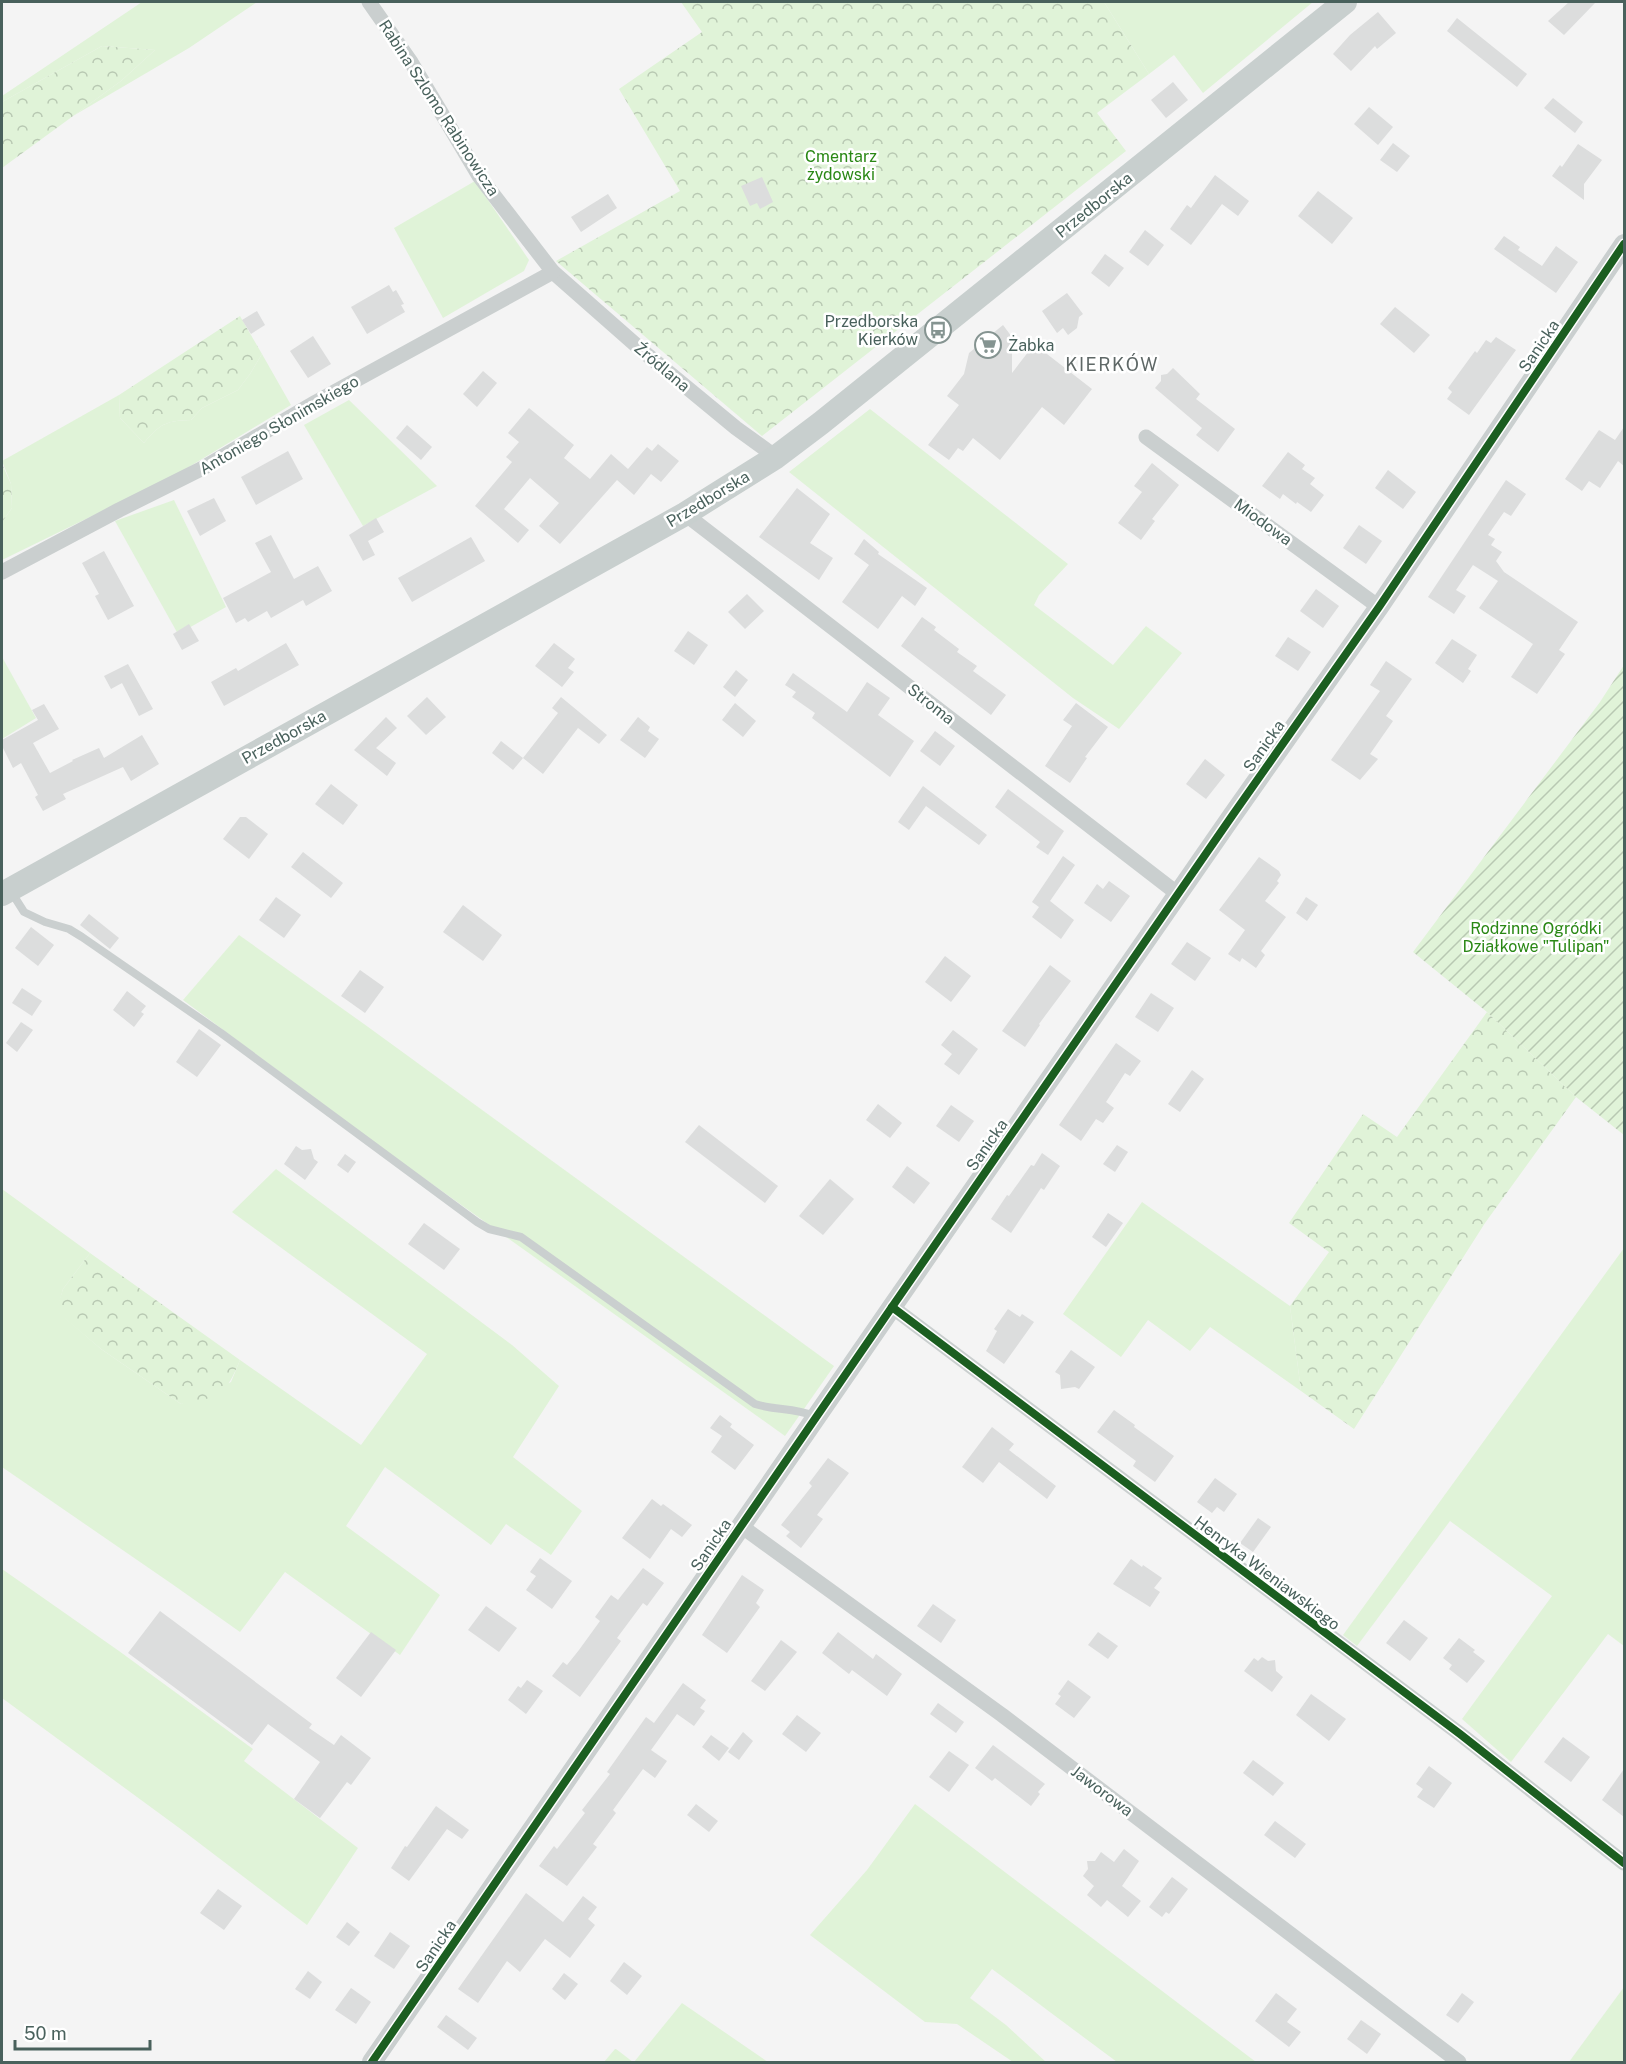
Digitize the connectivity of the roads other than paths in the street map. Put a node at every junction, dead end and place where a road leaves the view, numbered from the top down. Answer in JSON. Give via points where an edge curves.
{"nodes":[{"id":1,"x":369,"y":2,"type":"edge"},
{"id":2,"x":1345,"y":2,"type":"edge"},
{"id":3,"x":1624,"y":244,"type":"edge"},
{"id":4,"x":553,"y":272,"type":"junction"},
{"id":5,"x":1146,"y":437,"type":"dead end"},
{"id":6,"x":776,"y":457,"type":"junction"},
{"id":7,"x":685,"y":514,"type":"junction"},
{"id":8,"x":2,"y":572,"type":"edge"},
{"id":9,"x":1379,"y":607,"type":"junction"},
{"id":10,"x":6,"y":892,"type":"edge"},
{"id":11,"x":1178,"y":894,"type":"junction"},
{"id":12,"x":891,"y":1307,"type":"junction"},
{"id":13,"x":816,"y":1417,"type":"junction"},
{"id":14,"x":741,"y":1526,"type":"junction"},
{"id":15,"x":1624,"y":1863,"type":"edge"},
{"id":16,"x":372,"y":2062,"type":"edge"},
{"id":17,"x":1459,"y":2062,"type":"edge"}],
"edges":[{"from":1,"to":4,"type":"street","name":"Rabina Szlomo Rabinowicza","via":[[411,62],[479,176]]},
{"from":2,"to":6,"type":"main road","name":"Przedborska"},
{"from":3,"to":9,"type":"street","name":"Sanicka"},
{"from":4,"to":6,"type":"street","name":"Źródlana","via":[[645,353]]},
{"from":4,"to":8,"type":"street","name":"Antoniego Słonimskiego","via":[[201,469]]},
{"from":5,"to":9,"type":"street","name":"Miodowa"},
{"from":6,"to":7,"type":"main road","name":"Przedborska"},
{"from":7,"to":10,"type":"main road","name":"Przedborska"},
{"from":7,"to":11,"type":"street","name":"Stroma"},
{"from":9,"to":11,"type":"street","name":"Sanicka"},
{"from":10,"to":13,"type":"lane","via":[[24,912],[69,929],[221,1033],[477,1222],[521,1237],[755,1404],[771,1409],[798,1409]]},
{"from":11,"to":12,"type":"street","name":"Sanicka"},
{"from":12,"to":13,"type":"street","name":"Sanicka"},
{"from":12,"to":15,"type":"street","name":"Henryka Wieniawskiego","via":[[1450,1727]]},
{"from":13,"to":14,"type":"street","name":"Sanicka"},
{"from":14,"to":16,"type":"street","name":"Sanicka"},
{"from":14,"to":17,"type":"street","name":"Jaworowa","via":[[1002,1716]]}]}
